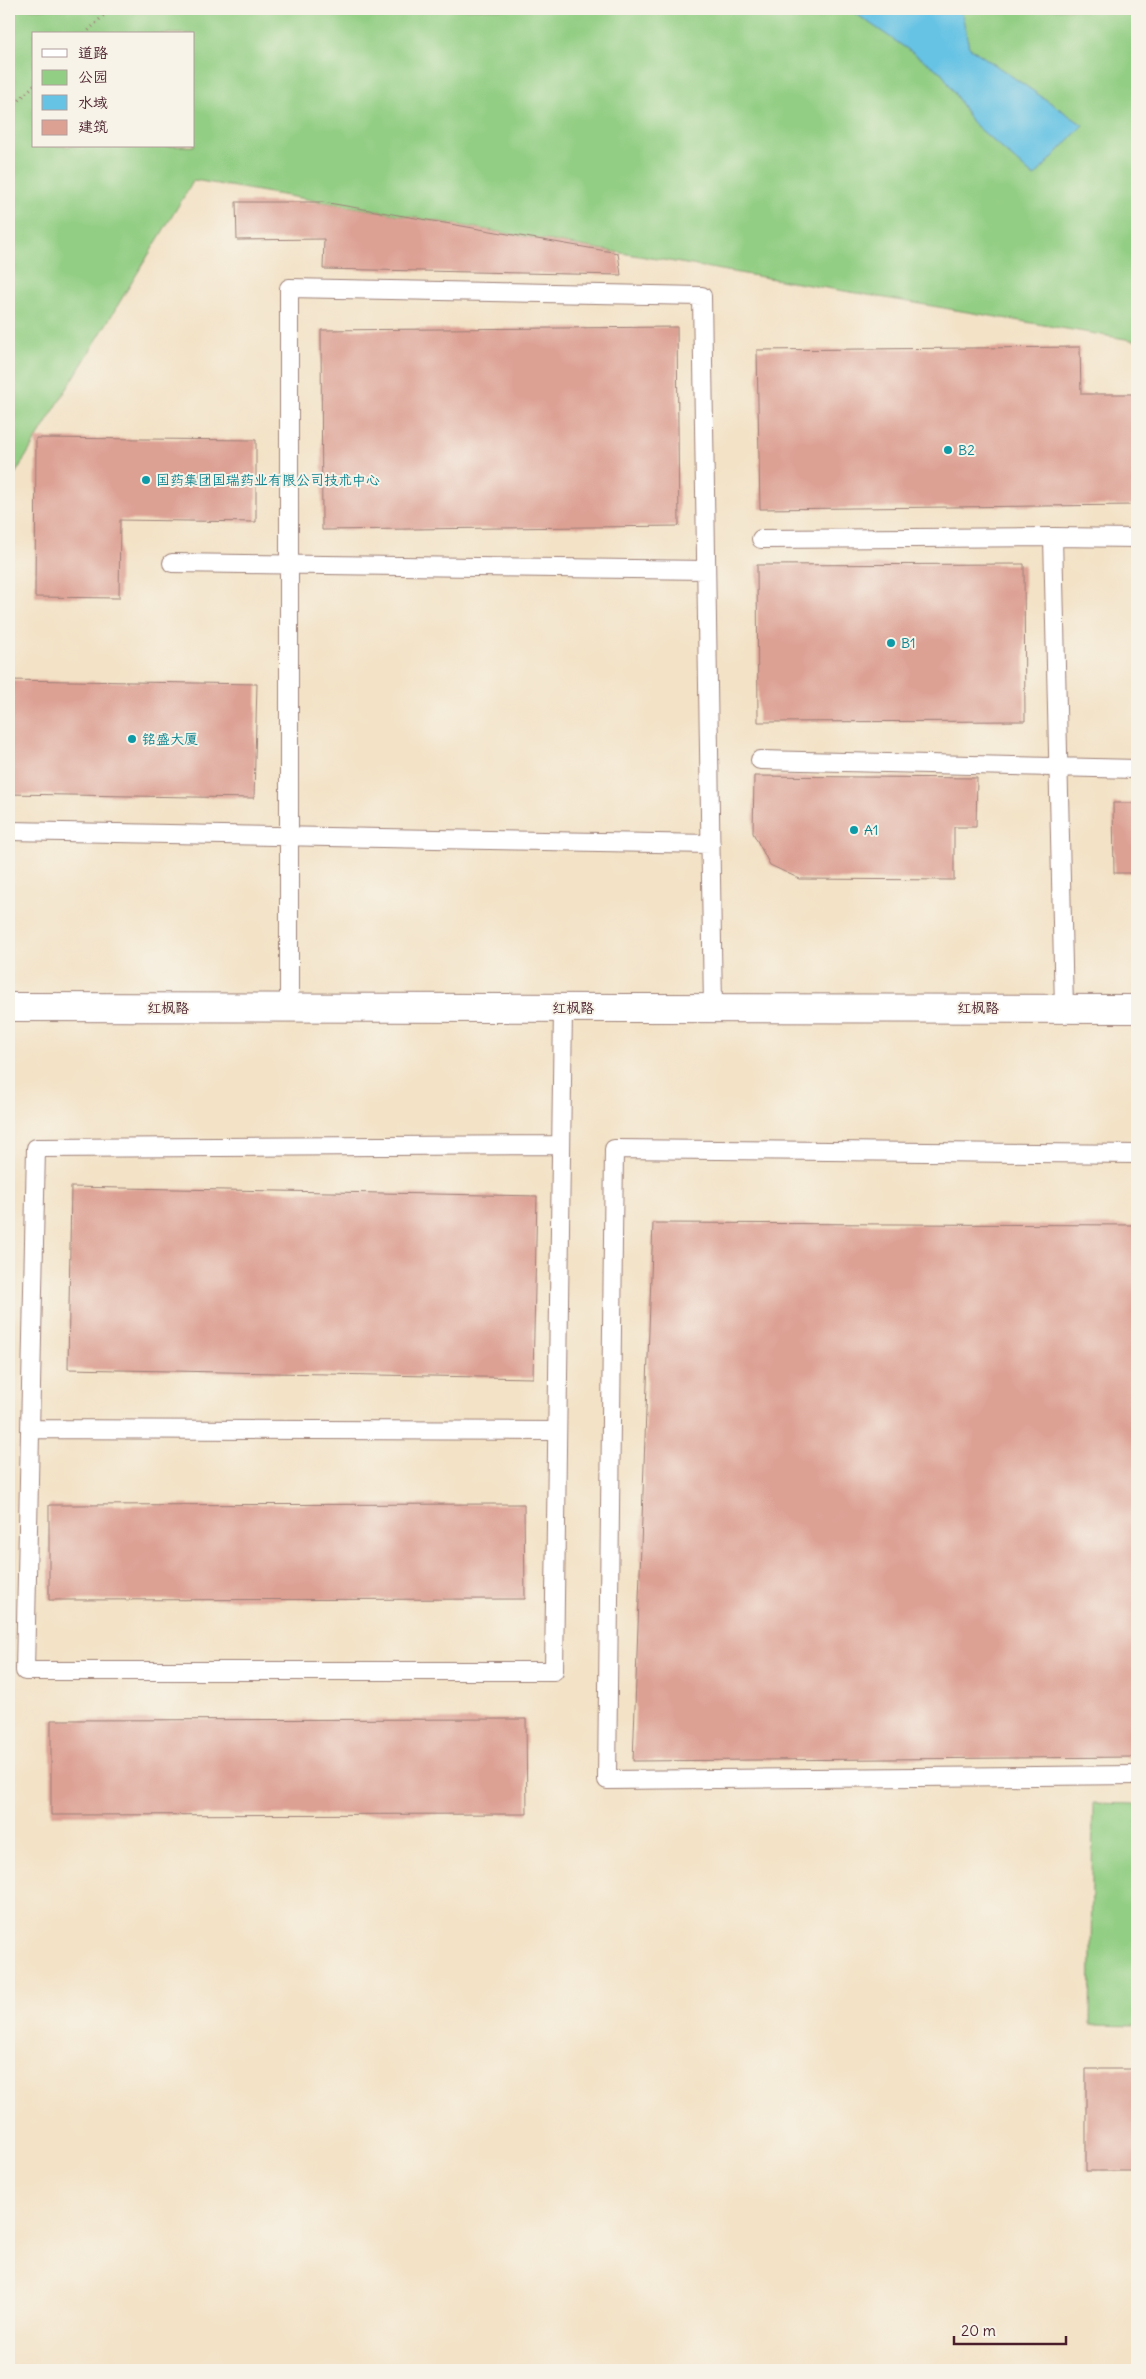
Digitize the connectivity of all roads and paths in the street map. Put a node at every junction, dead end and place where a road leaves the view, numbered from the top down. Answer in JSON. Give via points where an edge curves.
{"nodes":[{"id":1,"x":110,"y":9,"type":"edge"},
{"id":2,"x":87,"y":32,"type":"edge"},
{"id":3,"x":32,"y":87,"type":"edge"},
{"id":4,"x":9,"y":111,"type":"edge"},
{"id":5,"x":1053,"y":537,"type":"junction"},
{"id":6,"x":1137,"y":538,"type":"edge"},
{"id":7,"x":761,"y":539,"type":"dead end"},
{"id":8,"x":172,"y":564,"type":"dead end"},
{"id":9,"x":290,"y":565,"type":"junction"},
{"id":10,"x":706,"y":570,"type":"junction"},
{"id":11,"x":760,"y":760,"type":"dead end"},
{"id":12,"x":1058,"y":766,"type":"junction"},
{"id":13,"x":1137,"y":769,"type":"edge"},
{"id":14,"x":9,"y":832,"type":"edge"},
{"id":15,"x":290,"y":836,"type":"junction"},
{"id":16,"x":711,"y":844,"type":"junction"},
{"id":17,"x":9,"y":1007,"type":"edge"},
{"id":18,"x":290,"y":1008,"type":"junction"},
{"id":19,"x":563,"y":1008,"type":"junction"},
{"id":20,"x":713,"y":1008,"type":"junction"},
{"id":21,"x":1064,"y":1008,"type":"junction"},
{"id":22,"x":1137,"y":1008,"type":"edge"},
{"id":23,"x":561,"y":1144,"type":"junction"},
{"id":24,"x":1137,"y":1154,"type":"edge"},
{"id":25,"x":30,"y":1429,"type":"junction"},
{"id":26,"x":557,"y":1431,"type":"junction"},
{"id":27,"x":1137,"y":1775,"type":"edge"}],
"edges":[{"from":1,"to":2,"type":"path"},
{"from":3,"to":4,"type":"path"},
{"from":5,"to":6,"type":"lane"},
{"from":5,"to":7,"type":"lane"},
{"from":5,"to":12,"type":"lane"},
{"from":8,"to":9,"type":"lane"},
{"from":9,"to":10,"type":"lane"},
{"from":9,"to":10,"type":"lane","via":[[290,288],[702,296]]},
{"from":9,"to":15,"type":"lane"},
{"from":10,"to":16,"type":"lane"},
{"from":11,"to":12,"type":"lane"},
{"from":12,"to":13,"type":"lane"},
{"from":12,"to":21,"type":"lane"},
{"from":14,"to":15,"type":"lane"},
{"from":15,"to":16,"type":"lane"},
{"from":15,"to":18,"type":"lane"},
{"from":16,"to":20,"type":"lane"},
{"from":17,"to":18,"type":"street","name":"红枫路"},
{"from":18,"to":19,"type":"street","name":"红枫路"},
{"from":19,"to":20,"type":"street","name":"红枫路"},
{"from":19,"to":23,"type":"lane"},
{"from":20,"to":21,"type":"street","name":"红枫路"},
{"from":21,"to":22,"type":"street","name":"红枫路"},
{"from":23,"to":25,"type":"lane","via":[[36,1148]]},
{"from":23,"to":26,"type":"lane"},
{"from":24,"to":27,"type":"lane","via":[[614,1149],[607,1780]]},
{"from":25,"to":26,"type":"lane"},
{"from":25,"to":26,"type":"lane","via":[[25,1672],[554,1672]]}]}
